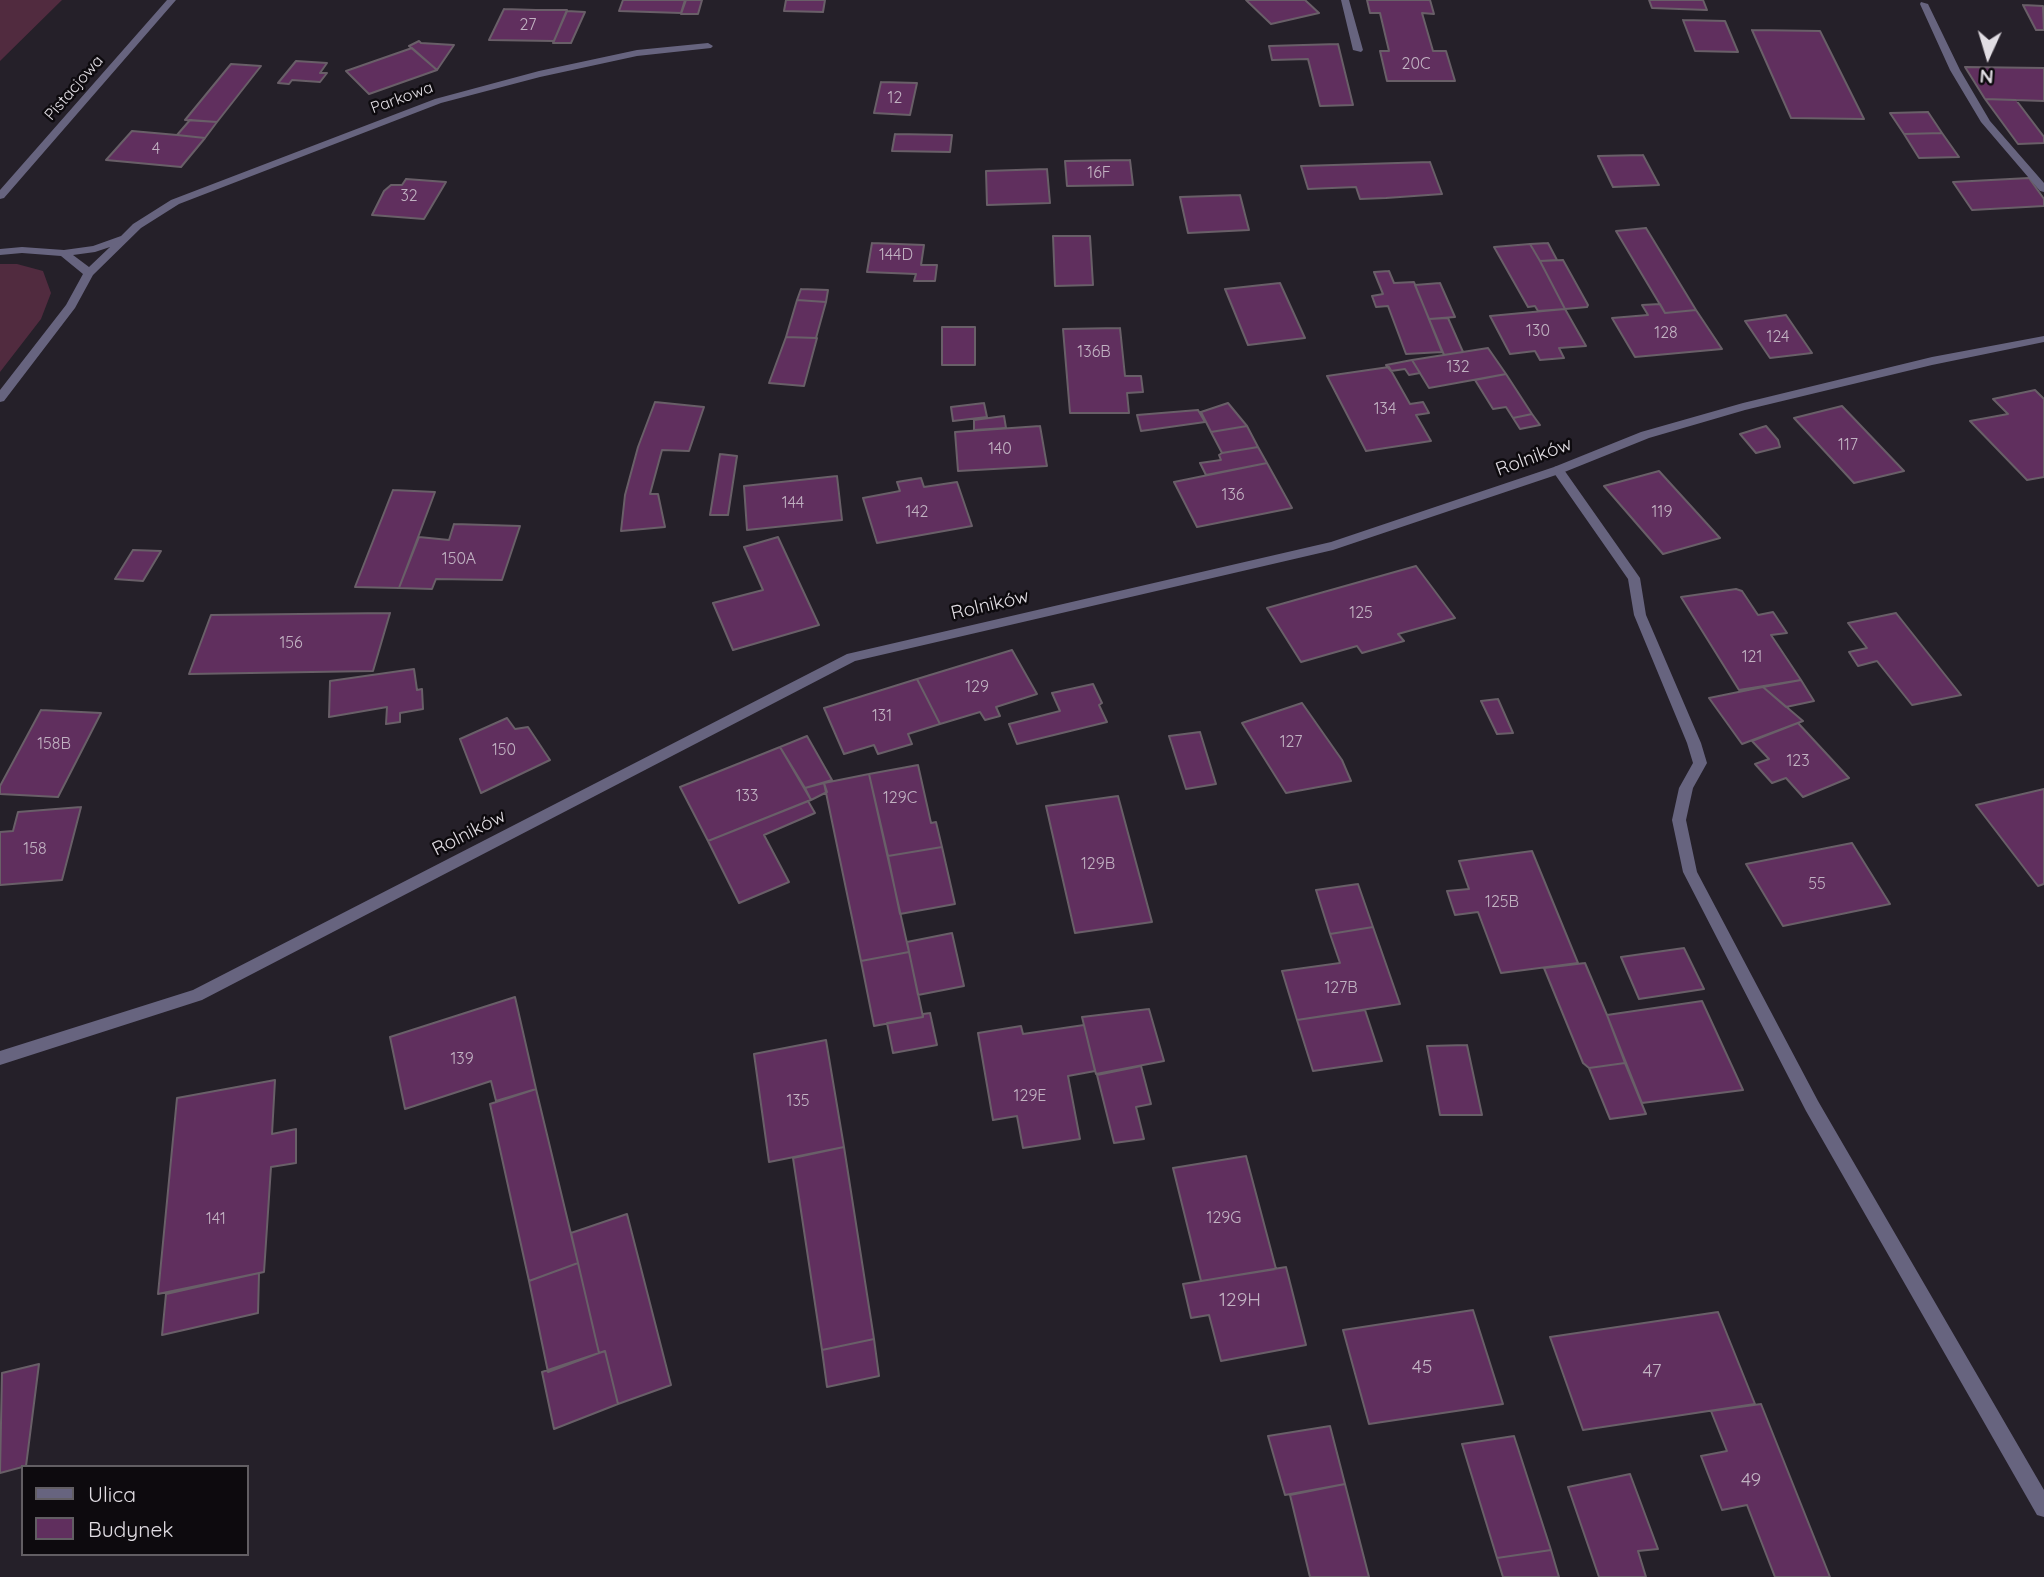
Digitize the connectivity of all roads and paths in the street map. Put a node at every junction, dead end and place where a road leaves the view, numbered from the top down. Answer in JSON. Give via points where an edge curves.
{"nodes":[{"id":1,"x":172,"y":0,"type":"edge"},
{"id":2,"x":1345,"y":0,"type":"edge"},
{"id":3,"x":1924,"y":4,"type":"dead end"},
{"id":4,"x":708,"y":46,"type":"dead end"},
{"id":5,"x":1358,"y":50,"type":"dead end"},
{"id":6,"x":2044,"y":189,"type":"edge"},
{"id":7,"x":0,"y":196,"type":"edge"},
{"id":8,"x":127,"y":236,"type":"junction"},
{"id":9,"x":0,"y":252,"type":"edge"},
{"id":10,"x":64,"y":253,"type":"junction"},
{"id":11,"x":89,"y":273,"type":"junction"},
{"id":12,"x":2044,"y":339,"type":"edge"},
{"id":13,"x":0,"y":398,"type":"edge"},
{"id":14,"x":1558,"y":470,"type":"junction"},
{"id":15,"x":0,"y":1058,"type":"edge"},
{"id":16,"x":2044,"y":1508,"type":"edge"}],
"edges":[{"from":1,"to":7,"type":"street","name":"Pistacjowa"},
{"from":2,"to":5,"type":"street"},
{"from":3,"to":6,"type":"street","via":[[1986,122]]},
{"from":4,"to":8,"type":"street","name":"Parkowa","via":[[637,53],[438,101],[175,202]]},
{"from":8,"to":10,"type":"street","name":"Parkowa","via":[[95,249]]},
{"from":8,"to":11,"type":"street","name":"Parkowa"},
{"from":9,"to":10,"type":"street","name":"Parkowa"},
{"from":10,"to":11,"type":"street"},
{"from":11,"to":13,"type":"street","name":"Parkowa","via":[[71,306]]},
{"from":12,"to":14,"type":"street","name":"Rolników","via":[[1743,407],[1645,435]]},
{"from":14,"to":15,"type":"street","name":"Rolników","via":[[1333,546],[852,657],[197,995]]},
{"from":14,"to":16,"type":"street","via":[[1634,578],[1640,615],[1697,753],[1700,763],[1686,788],[1679,820],[1690,872],[1812,1106]]}]}
